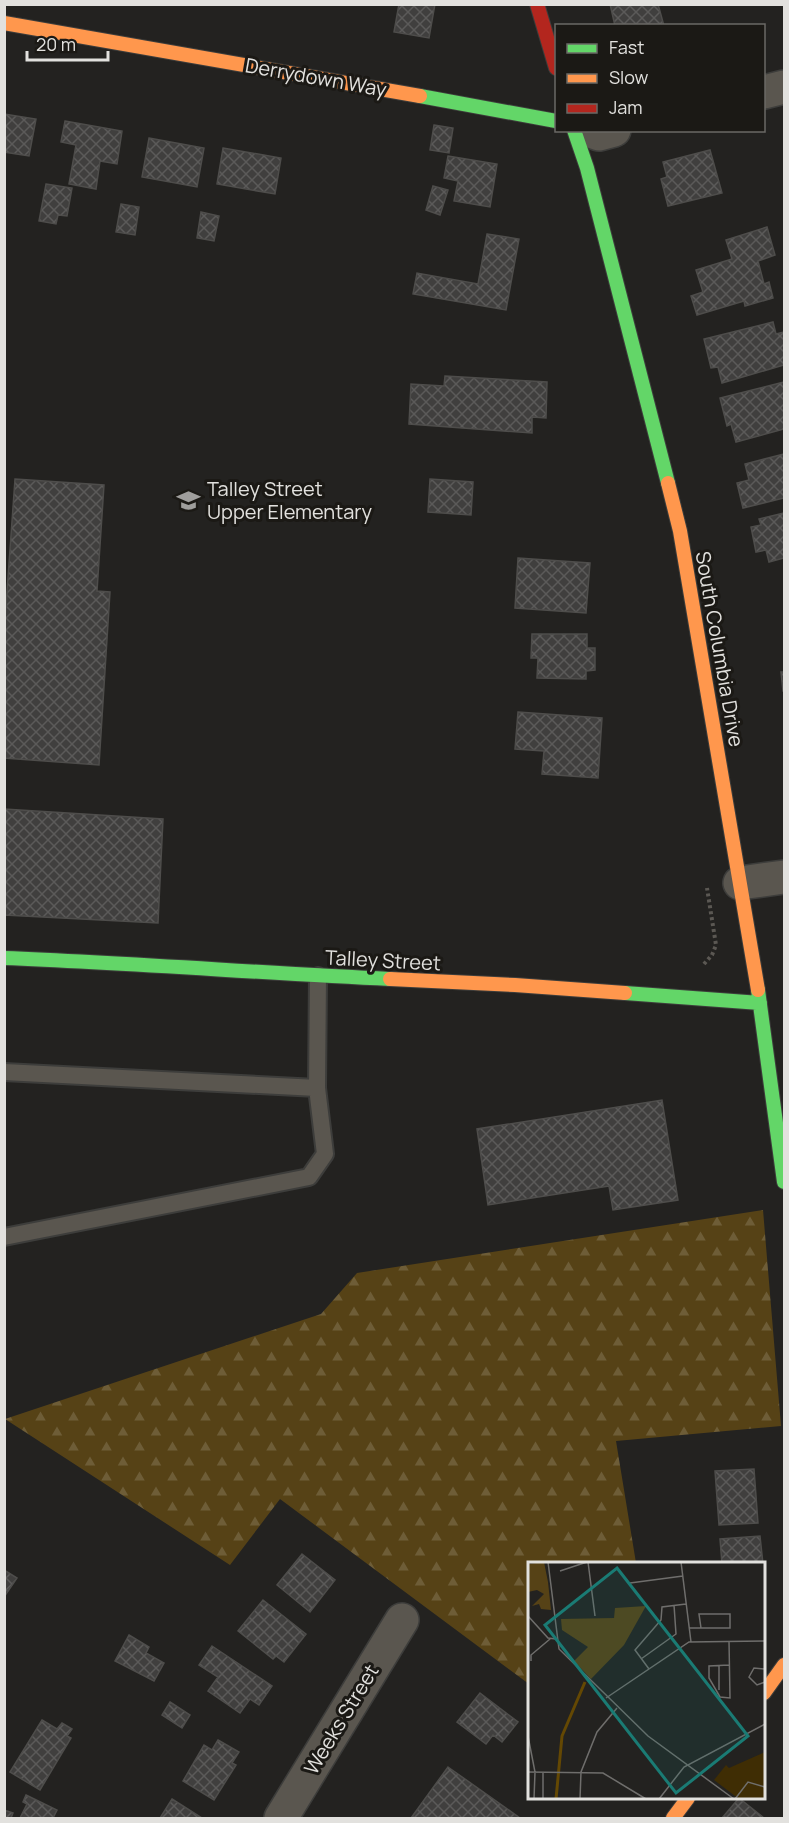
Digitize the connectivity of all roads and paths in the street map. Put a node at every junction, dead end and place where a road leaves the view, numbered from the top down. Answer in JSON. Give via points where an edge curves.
{"nodes":[{"id":1,"x":537,"y":4,"type":"edge"},
{"id":2,"x":4,"y":23,"type":"edge"},
{"id":3,"x":555,"y":65,"type":"edge"},
{"id":4,"x":784,"y":87,"type":"edge"},
{"id":5,"x":765,"y":92,"type":"edge"},
{"id":6,"x":555,"y":121,"type":"edge"},
{"id":7,"x":575,"y":132,"type":"edge"},
{"id":8,"x":784,"y":877,"type":"edge"},
{"id":9,"x":740,"y":883,"type":"junction"},
{"id":10,"x":4,"y":958,"type":"edge"},
{"id":11,"x":318,"y":976,"type":"junction"},
{"id":12,"x":760,"y":1003,"type":"junction"},
{"id":13,"x":4,"y":1072,"type":"edge"},
{"id":14,"x":317,"y":1088,"type":"junction"},
{"id":15,"x":784,"y":1182,"type":"edge"},
{"id":16,"x":4,"y":1237,"type":"edge"},
{"id":17,"x":402,"y":1620,"type":"dead end"},
{"id":18,"x":784,"y":1665,"type":"edge"},
{"id":19,"x":765,"y":1692,"type":"edge"},
{"id":20,"x":687,"y":1799,"type":"edge"},
{"id":21,"x":281,"y":1818,"type":"edge"},
{"id":22,"x":673,"y":1818,"type":"edge"}],
"edges":[{"from":1,"to":3,"type":"street"},
{"from":2,"to":6,"type":"street","name":"Derrydown Way"},
{"from":4,"to":5,"type":"street"},
{"from":7,"to":9,"type":"street","name":"South Columbia Drive","via":[[680,531]]},
{"from":8,"to":9,"type":"street"},
{"from":9,"to":12,"type":"street","name":"South Columbia Drive"},
{"from":10,"to":11,"type":"street","name":"Talley Street"},
{"from":11,"to":12,"type":"street","name":"Talley Street","via":[[515,985]]},
{"from":11,"to":14,"type":"lane"},
{"from":12,"to":15,"type":"street","name":"South Columbia Drive"},
{"from":13,"to":14,"type":"lane"},
{"from":14,"to":16,"type":"lane","via":[[325,1154],[309,1177]]},
{"from":17,"to":21,"type":"street","name":"Weeks Street"},
{"from":18,"to":19,"type":"street"},
{"from":20,"to":22,"type":"street"}]}
